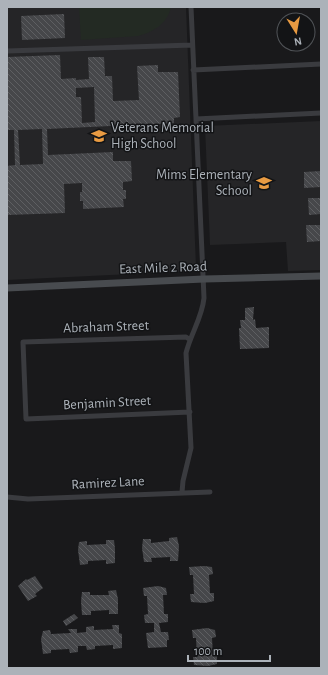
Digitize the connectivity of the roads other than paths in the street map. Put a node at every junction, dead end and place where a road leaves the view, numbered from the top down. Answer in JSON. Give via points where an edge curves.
{"nodes":[{"id":1,"x":191,"y":7,"type":"edge"},
{"id":2,"x":192,"y":45,"type":"junction"},
{"id":3,"x":7,"y":51,"type":"edge"},
{"id":4,"x":321,"y":64,"type":"edge"},
{"id":5,"x":193,"y":70,"type":"junction"},
{"id":6,"x":321,"y":113,"type":"edge"},
{"id":7,"x":196,"y":119,"type":"junction"},
{"id":8,"x":321,"y":276,"type":"edge"},
{"id":9,"x":204,"y":279,"type":"junction"},
{"id":10,"x":7,"y":288,"type":"edge"},
{"id":11,"x":189,"y":339,"type":"junction"},
{"id":12,"x":190,"y":412,"type":"junction"},
{"id":13,"x":26,"y":419,"type":"joint"},
{"id":14,"x":182,"y":492,"type":"junction"},
{"id":15,"x":210,"y":492,"type":"dead end"},
{"id":16,"x":7,"y":497,"type":"edge"}],
"edges":[{"from":1,"to":2,"type":"street"},
{"from":2,"to":3,"type":"street"},
{"from":2,"to":5,"type":"street"},
{"from":4,"to":5,"type":"street"},
{"from":5,"to":7,"type":"street"},
{"from":6,"to":7,"type":"street"},
{"from":7,"to":9,"type":"street"},
{"from":8,"to":9,"type":"main road","name":"East Mile 2 Road"},
{"from":9,"to":10,"type":"main road","name":"East Mile 2 Road"},
{"from":9,"to":11,"type":"street","via":[[202,309]]},
{"from":11,"to":12,"type":"street","via":[[186,353]]},
{"from":11,"to":13,"type":"street","name":"Abraham Street","via":[[186,337],[23,342]]},
{"from":12,"to":13,"type":"street","name":"Benjamin Street"},
{"from":12,"to":14,"type":"street","via":[[191,448]]},
{"from":14,"to":15,"type":"street","name":"Ramirez Lane"},
{"from":14,"to":16,"type":"street","name":"Ramirez Lane","via":[[28,499]]}]}
